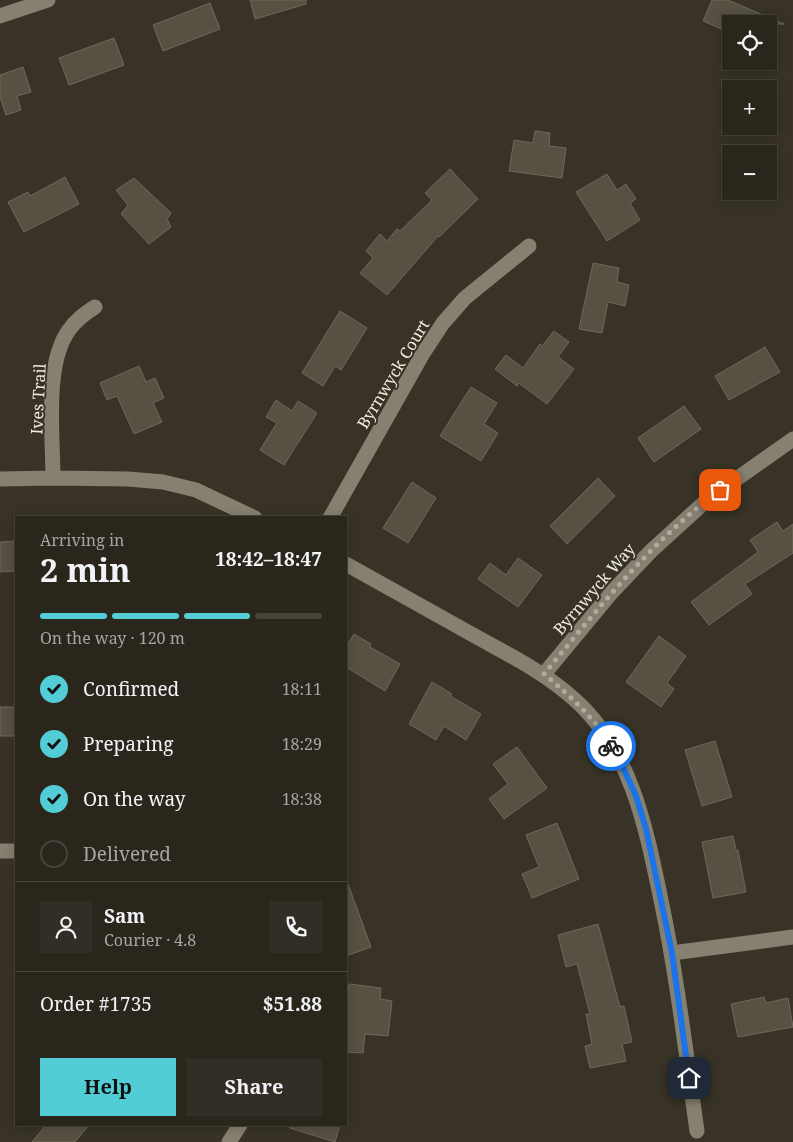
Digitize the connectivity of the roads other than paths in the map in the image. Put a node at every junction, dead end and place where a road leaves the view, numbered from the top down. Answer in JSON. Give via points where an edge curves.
{"nodes":[{"id":1,"x":48,"y":0,"type":"edge"},
{"id":2,"x":0,"y":16,"type":"edge"},
{"id":3,"x":529,"y":246,"type":"dead end"},
{"id":4,"x":95,"y":307,"type":"dead end"},
{"id":5,"x":793,"y":439,"type":"edge"},
{"id":6,"x":53,"y":478,"type":"junction"},
{"id":7,"x":0,"y":480,"type":"edge"},
{"id":8,"x":251,"y":516,"type":"edge"},
{"id":9,"x":331,"y":516,"type":"edge"},
{"id":10,"x":347,"y":565,"type":"edge"},
{"id":11,"x":544,"y":674,"type":"junction"},
{"id":12,"x":0,"y":851,"type":"edge"},
{"id":13,"x":15,"y":851,"type":"edge"},
{"id":14,"x":793,"y":937,"type":"edge"},
{"id":15,"x":672,"y":953,"type":"junction"},
{"id":16,"x":239,"y":1126,"type":"edge"},
{"id":17,"x":696,"y":1132,"type":"dead end"},
{"id":18,"x":229,"y":1142,"type":"edge"}],
"edges":[{"from":1,"to":2,"type":"street"},
{"from":3,"to":9,"type":"street","name":"Byrnwyck Court","via":[[465,298],[443,323]]},
{"from":4,"to":6,"type":"street","name":"Ives Trail","via":[[82,315],[69,330],[55,363]]},
{"from":5,"to":11,"type":"street","name":"Byrnwyck Way","via":[[707,500],[651,550]]},
{"from":6,"to":7,"type":"street"},
{"from":6,"to":8,"type":"street","via":[[163,482],[196,490]]},
{"from":10,"to":11,"type":"street"},
{"from":11,"to":15,"type":"street","via":[[575,700],[602,730],[636,796]]},
{"from":12,"to":13,"type":"street"},
{"from":14,"to":15,"type":"street"},
{"from":15,"to":17,"type":"street"},
{"from":16,"to":18,"type":"street"}]}
